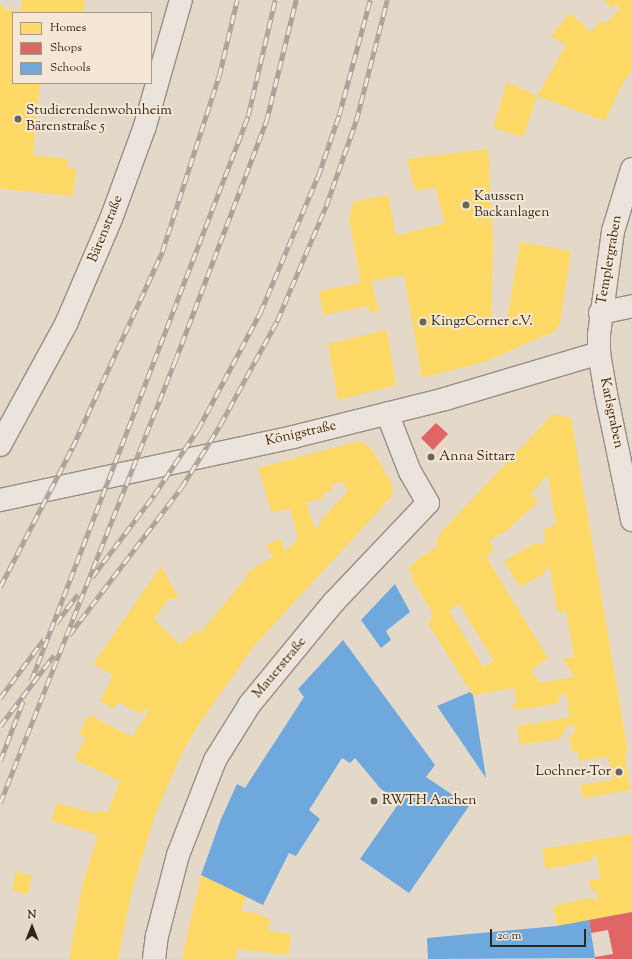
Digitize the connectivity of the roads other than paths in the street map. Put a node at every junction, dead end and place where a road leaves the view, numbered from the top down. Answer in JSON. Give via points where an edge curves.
{"nodes":[{"id":1,"x":181,"y":0,"type":"edge"},
{"id":2,"x":632,"y":169,"type":"edge"},
{"id":3,"x":632,"y":306,"type":"edge"},
{"id":4,"x":600,"y":313,"type":"junction"},
{"id":5,"x":599,"y":353,"type":"junction"},
{"id":6,"x":387,"y":413,"type":"junction"},
{"id":7,"x":0,"y":445,"type":"edge"},
{"id":8,"x":0,"y":500,"type":"edge"},
{"id":9,"x":632,"y":520,"type":"edge"},
{"id":10,"x":154,"y":959,"type":"edge"}],
"edges":[{"from":1,"to":7,"type":"street","name":"Bärenstraße","via":[[145,126],[111,219],[66,324]]},
{"from":2,"to":4,"type":"street","name":"Templergraben","via":[[613,231]]},
{"from":3,"to":4,"type":"street"},
{"from":4,"to":5,"type":"street","name":"Templergraben"},
{"from":5,"to":6,"type":"street","name":"Königstraße","via":[[445,399]]},
{"from":5,"to":9,"type":"street","name":"Karlsgraben"},
{"from":6,"to":8,"type":"street","name":"Königstraße","via":[[292,437]]},
{"from":6,"to":10,"type":"street","name":"Mauerstraße","via":[[410,472],[428,503],[328,609],[250,704],[215,760],[178,855],[157,936]]}]}
